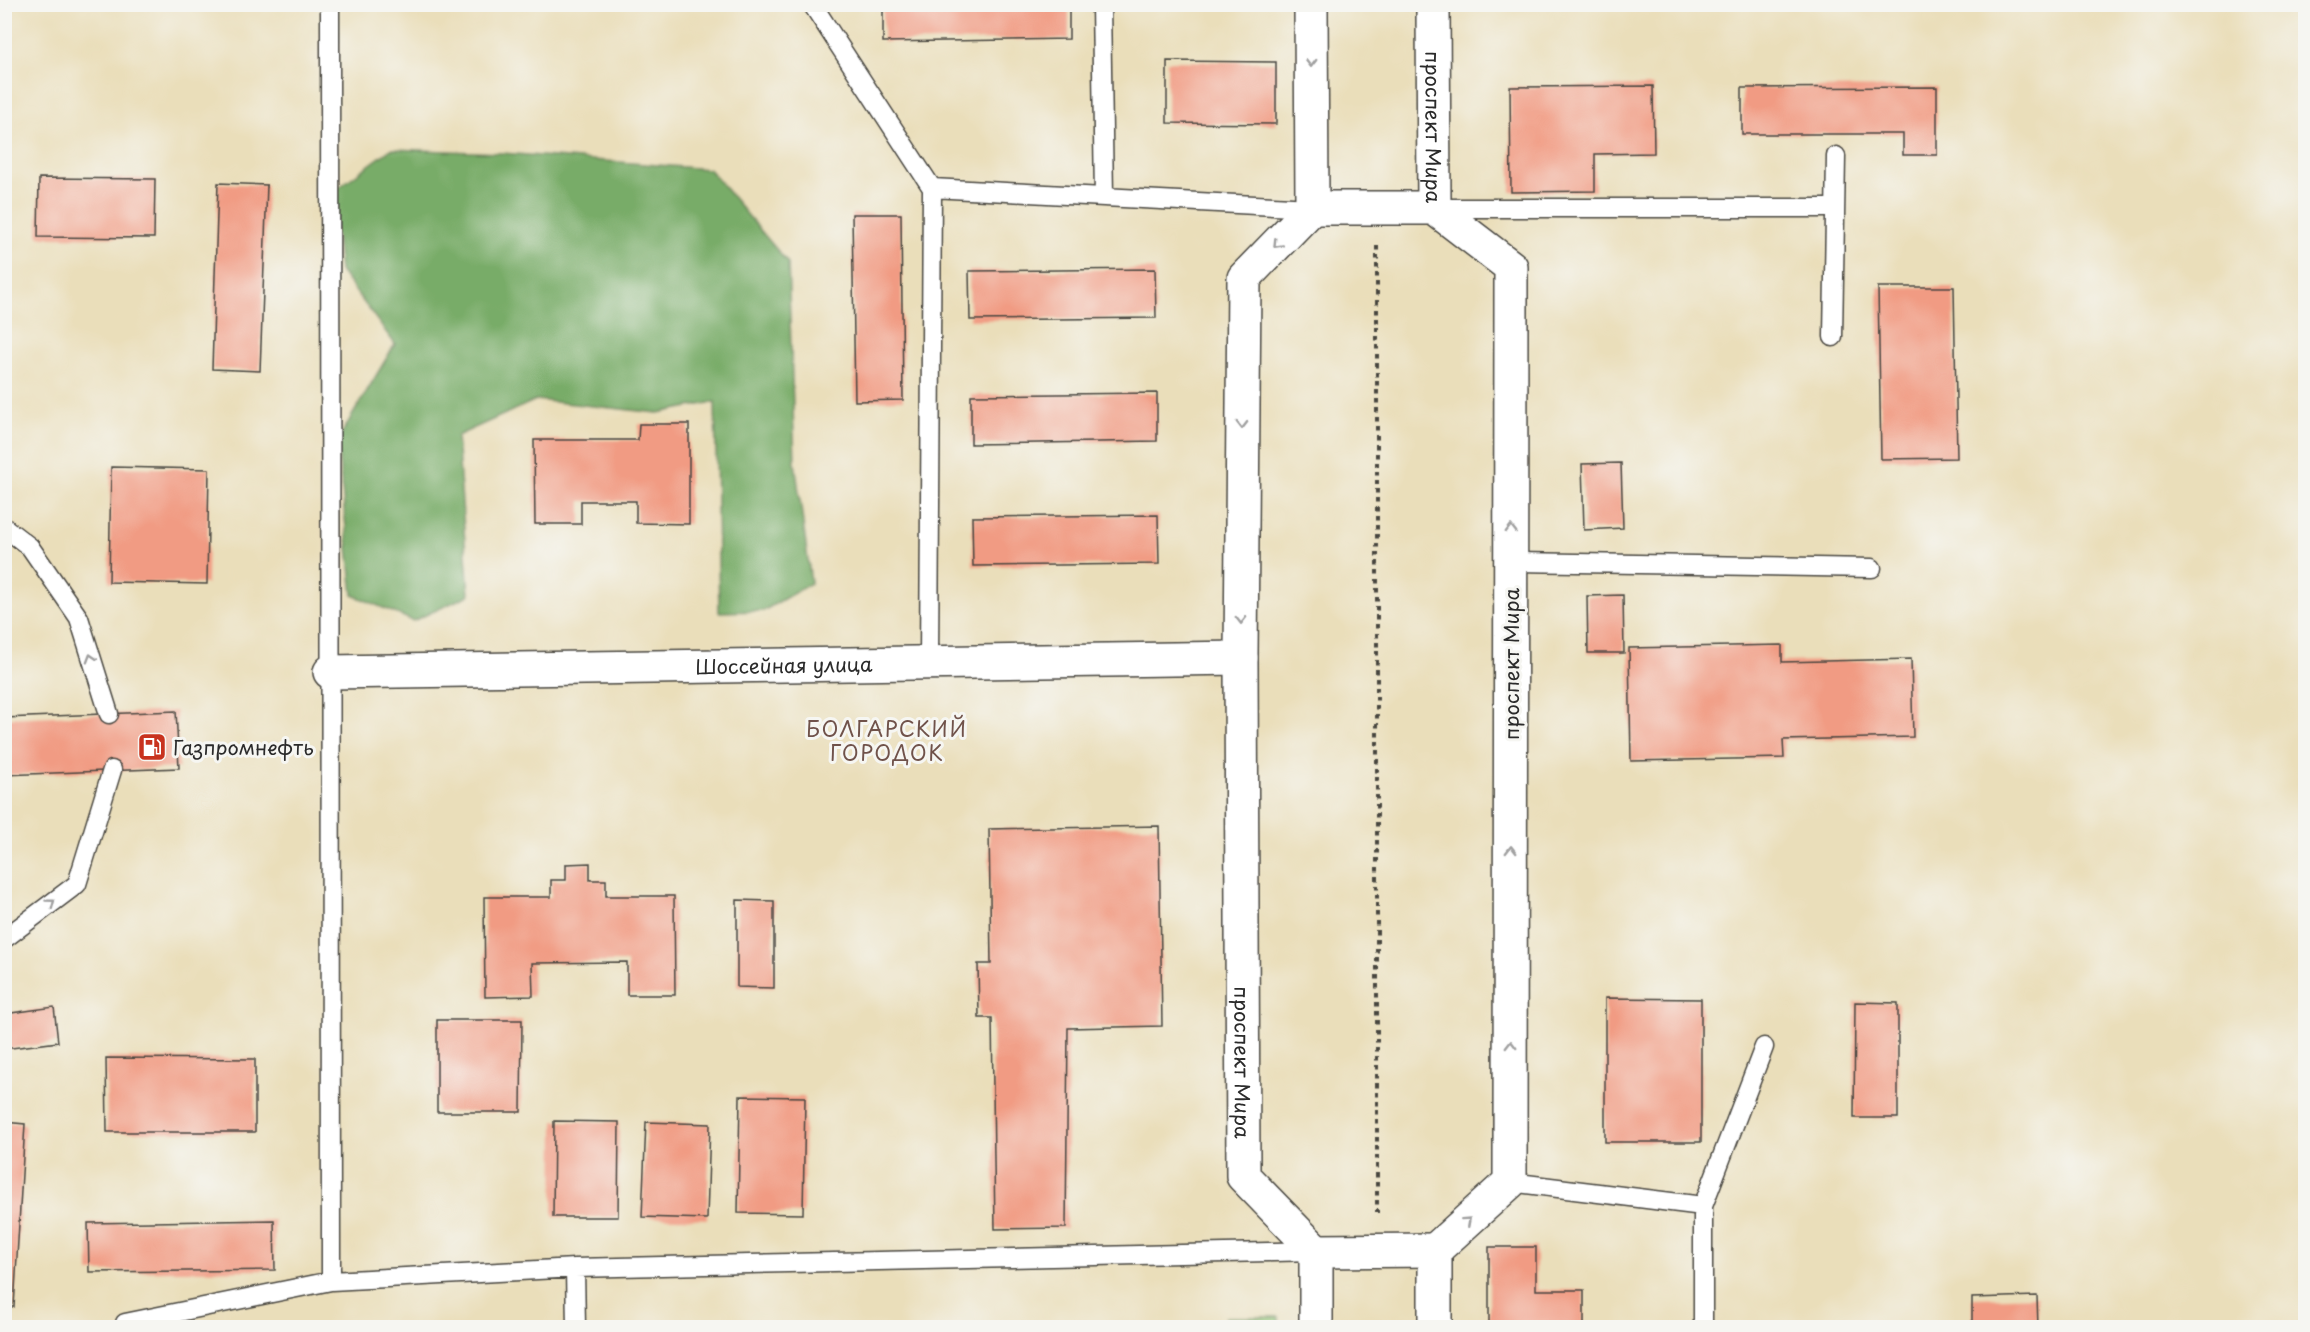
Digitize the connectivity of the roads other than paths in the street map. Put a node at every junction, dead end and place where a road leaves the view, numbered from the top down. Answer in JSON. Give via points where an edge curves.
{"nodes":[{"id":1,"x":330,"y":4,"type":"edge"},
{"id":2,"x":812,"y":4,"type":"edge"},
{"id":3,"x":1101,"y":4,"type":"edge"},
{"id":4,"x":1311,"y":4,"type":"edge"},
{"id":5,"x":1433,"y":4,"type":"edge"},
{"id":6,"x":1836,"y":156,"type":"dead end"},
{"id":7,"x":932,"y":188,"type":"junction"},
{"id":8,"x":1104,"y":198,"type":"junction"},
{"id":9,"x":1312,"y":208,"type":"junction"},
{"id":10,"x":1434,"y":208,"type":"junction"},
{"id":11,"x":1835,"y":208,"type":"junction"},
{"id":12,"x":1833,"y":337,"type":"dead end"},
{"id":13,"x":4,"y":527,"type":"edge"},
{"id":14,"x":1511,"y":562,"type":"junction"},
{"id":15,"x":1872,"y":568,"type":"dead end"},
{"id":16,"x":1241,"y":658,"type":"junction"},
{"id":17,"x":929,"y":663,"type":"junction"},
{"id":18,"x":330,"y":672,"type":"junction"},
{"id":19,"x":109,"y":714,"type":"dead end"},
{"id":20,"x":112,"y":771,"type":"dead end"},
{"id":21,"x":4,"y":939,"type":"edge"},
{"id":22,"x":1764,"y":1047,"type":"dead end"},
{"id":23,"x":1510,"y":1182,"type":"junction"},
{"id":24,"x":1703,"y":1206,"type":"junction"},
{"id":25,"x":1435,"y":1250,"type":"junction"},
{"id":26,"x":1316,"y":1251,"type":"junction"},
{"id":27,"x":575,"y":1268,"type":"junction"},
{"id":28,"x":331,"y":1281,"type":"junction"},
{"id":29,"x":125,"y":1328,"type":"edge"},
{"id":30,"x":576,"y":1328,"type":"edge"},
{"id":31,"x":1316,"y":1328,"type":"edge"},
{"id":32,"x":1435,"y":1328,"type":"edge"},
{"id":33,"x":1703,"y":1328,"type":"edge"}],
"edges":[{"from":1,"to":18,"type":"lane"},
{"from":2,"to":7,"type":"lane"},
{"from":3,"to":8,"type":"lane"},
{"from":4,"to":9,"type":"street","one_way":true},
{"from":5,"to":10,"type":"street","name":"проспект Мира"},
{"from":6,"to":11,"type":"lane"},
{"from":7,"to":8,"type":"lane"},
{"from":7,"to":17,"type":"lane"},
{"from":8,"to":9,"type":"lane"},
{"from":9,"to":10,"type":"street"},
{"from":9,"to":16,"type":"street","name":"проспект Мира","one_way":true,"via":[[1244,278]]},
{"from":10,"to":11,"type":"lane"},
{"from":14,"to":10,"type":"street","name":"проспект Мира","one_way":true,"via":[[1511,267]]},
{"from":11,"to":12,"type":"lane"},
{"from":19,"to":13,"type":"lane","one_way":true,"via":[[79,618],[30,547]]},
{"from":14,"to":15,"type":"lane"},
{"from":23,"to":14,"type":"street","name":"проспект Мира","one_way":true},
{"from":16,"to":17,"type":"street","name":"Шоссейная улица"},
{"from":16,"to":26,"type":"street","name":"проспект Мира","via":[[1243,1176]]},
{"from":17,"to":18,"type":"street","name":"Шоссейная улица"},
{"from":18,"to":28,"type":"lane"},
{"from":21,"to":20,"type":"lane","one_way":true,"via":[[77,884]]},
{"from":22,"to":24,"type":"lane"},
{"from":23,"to":24,"type":"lane"},
{"from":25,"to":23,"type":"street","one_way":true},
{"from":24,"to":33,"type":"lane"},
{"from":25,"to":26,"type":"street"},
{"from":25,"to":32,"type":"street"},
{"from":26,"to":27,"type":"lane"},
{"from":26,"to":31,"type":"street"},
{"from":27,"to":28,"type":"lane"},
{"from":27,"to":30,"type":"lane"},
{"from":28,"to":29,"type":"lane","via":[[124,1323]]}]}
